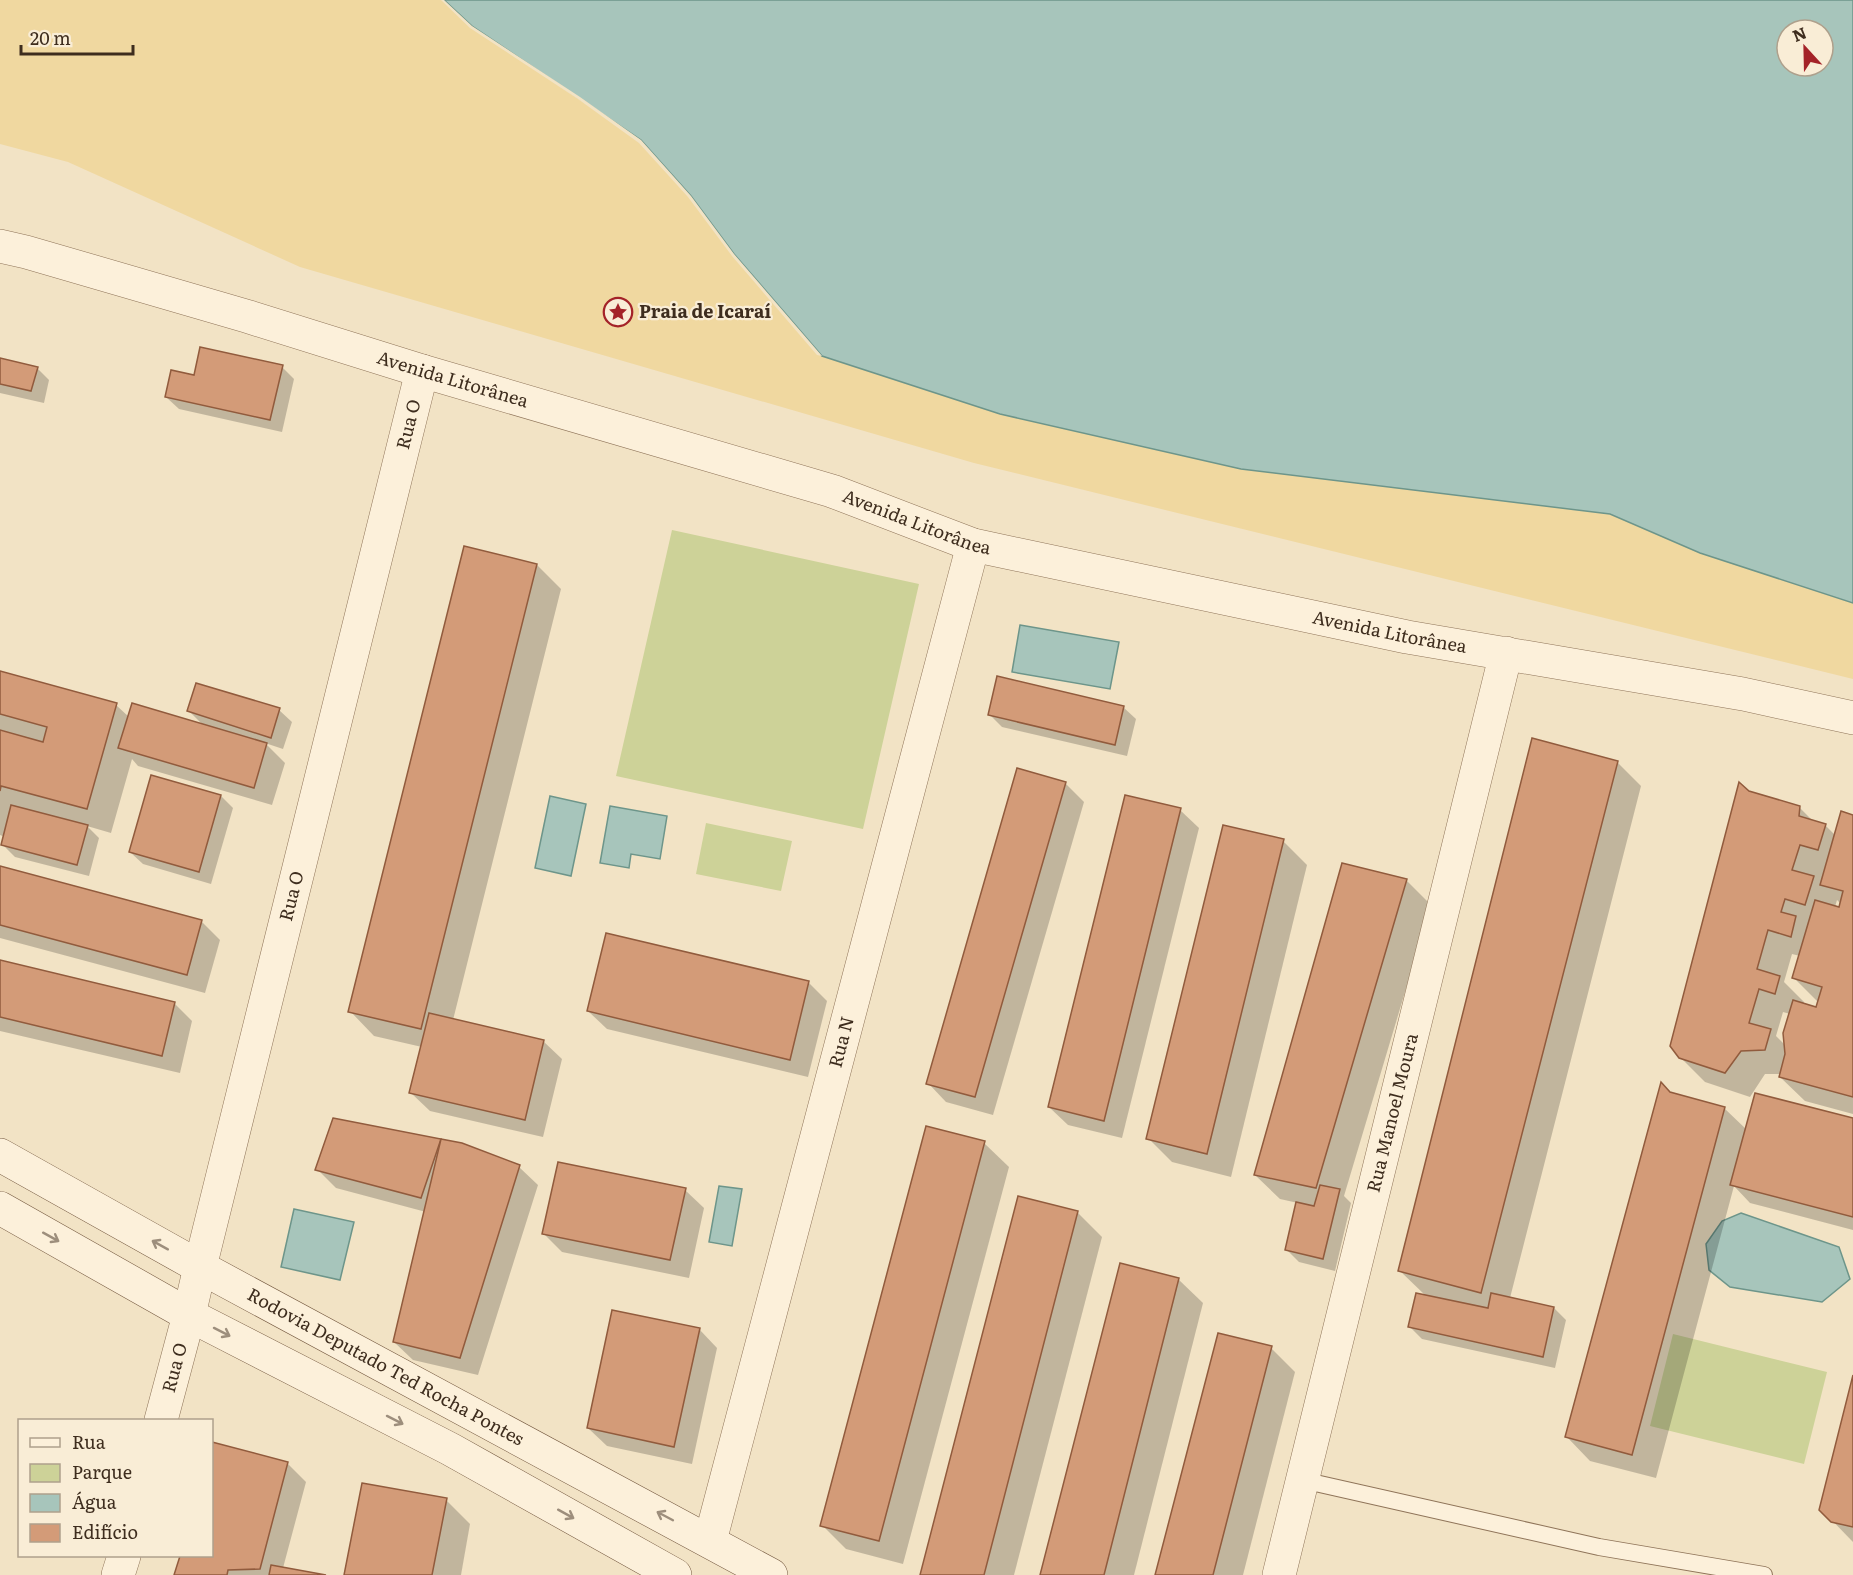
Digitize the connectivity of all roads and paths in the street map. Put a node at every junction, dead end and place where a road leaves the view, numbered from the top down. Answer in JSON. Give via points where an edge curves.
{"nodes":[{"id":1,"x":0,"y":246,"type":"edge"},
{"id":2,"x":422,"y":371,"type":"junction"},
{"id":3,"x":973,"y":544,"type":"junction"},
{"id":4,"x":1506,"y":653,"type":"junction"},
{"id":5,"x":1853,"y":718,"type":"edge"},
{"id":6,"x":0,"y":1155,"type":"edge"},
{"id":7,"x":0,"y":1208,"type":"edge"},
{"id":8,"x":200,"y":1267,"type":"junction"},
{"id":9,"x":189,"y":1315,"type":"junction"},
{"id":10,"x":161,"y":1419,"type":"edge"},
{"id":11,"x":1302,"y":1480,"type":"junction"},
{"id":12,"x":710,"y":1541,"type":"junction"},
{"id":13,"x":124,"y":1557,"type":"edge"},
{"id":14,"x":118,"y":1575,"type":"edge"},
{"id":15,"x":675,"y":1575,"type":"edge"},
{"id":16,"x":771,"y":1575,"type":"edge"},
{"id":17,"x":1279,"y":1575,"type":"edge"},
{"id":18,"x":1764,"y":1575,"type":"edge"}],
"edges":[{"from":1,"to":2,"type":"street","name":"Avenida Litorânea"},
{"from":2,"to":3,"type":"street","name":"Avenida Litorânea","via":[[832,491]]},
{"from":2,"to":8,"type":"street","name":"Rua O"},
{"from":3,"to":4,"type":"street","name":"Avenida Litorânea","via":[[1407,637]]},
{"from":3,"to":12,"type":"street","name":"Rua N"},
{"from":4,"to":5,"type":"street","name":"Avenida Litorânea","via":[[1743,694]]},
{"from":4,"to":11,"type":"street","name":"Rua Manoel Moura"},
{"from":8,"to":6,"type":"street","name":"Rodovia Deputado Ted Rocha Pontes","one_way":true},
{"from":7,"to":9,"type":"street","one_way":true},
{"from":8,"to":9,"type":"street","name":"Rua O"},
{"from":12,"to":8,"type":"street","name":"Rodovia Deputado Ted Rocha Pontes","one_way":true},
{"from":9,"to":10,"type":"street","name":"Rua O"},
{"from":9,"to":15,"type":"street","one_way":true,"via":[[450,1449]]},
{"from":11,"to":17,"type":"street","name":"Rua Manoel Moura"},
{"from":11,"to":18,"type":"lane","via":[[1599,1546]]},
{"from":12,"to":16,"type":"street","name":"Rodovia Deputado Ted Rocha Pontes"},
{"from":13,"to":14,"type":"street"}]}
